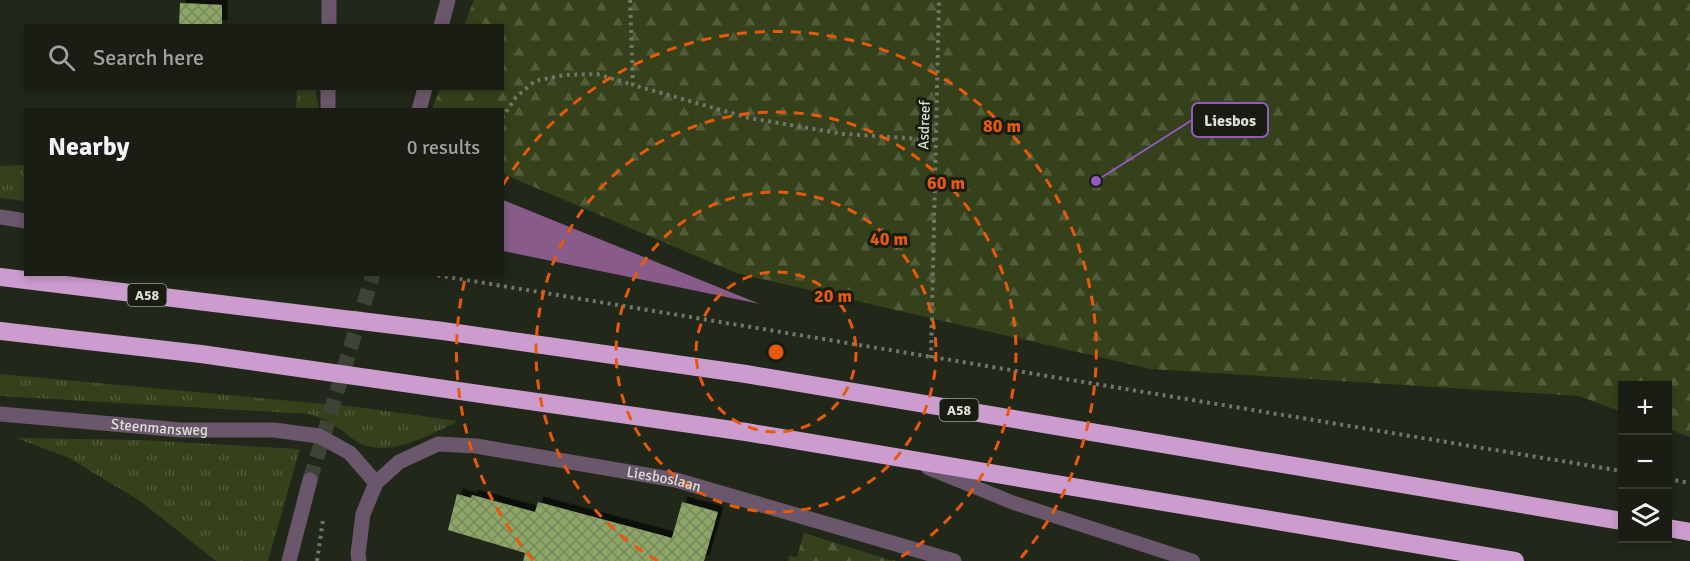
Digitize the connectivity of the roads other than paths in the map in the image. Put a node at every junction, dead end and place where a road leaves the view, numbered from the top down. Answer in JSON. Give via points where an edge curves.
{"nodes":[{"id":1,"x":329,"y":0,"type":"edge"},
{"id":2,"x":448,"y":0,"type":"edge"},
{"id":3,"x":329,"y":24,"type":"edge"},
{"id":4,"x":442,"y":24,"type":"edge"},
{"id":5,"x":328,"y":90,"type":"edge"},
{"id":6,"x":424,"y":90,"type":"edge"},
{"id":7,"x":328,"y":108,"type":"edge"},
{"id":8,"x":420,"y":108,"type":"edge"},
{"id":9,"x":0,"y":217,"type":"edge"},
{"id":10,"x":24,"y":221,"type":"edge"},
{"id":11,"x":0,"y":277,"type":"edge"},
{"id":12,"x":0,"y":331,"type":"edge"},
{"id":13,"x":0,"y":414,"type":"edge"},
{"id":14,"x":901,"y":457,"type":"junction"},
{"id":15,"x":310,"y":480,"type":"tunnel mouth"},
{"id":16,"x":376,"y":483,"type":"junction"},
{"id":17,"x":1618,"y":520,"type":"edge"},
{"id":18,"x":1672,"y":529,"type":"edge"},
{"id":19,"x":1690,"y":532,"type":"edge"},
{"id":20,"x":289,"y":561,"type":"edge"},
{"id":21,"x":359,"y":561,"type":"edge"},
{"id":22,"x":954,"y":561,"type":"edge"},
{"id":23,"x":1193,"y":561,"type":"edge"},
{"id":24,"x":1515,"y":561,"type":"edge"}],
"edges":[{"from":1,"to":3,"type":"street"},
{"from":2,"to":4,"type":"street"},
{"from":5,"to":7,"type":"street"},
{"from":6,"to":8,"type":"street"},
{"from":9,"to":10,"type":"street"},
{"from":11,"to":17,"type":"highway","number":"A58","via":[[431,330],[746,374]]},
{"from":12,"to":14,"type":"highway","via":[[201,354]]},
{"from":13,"to":16,"type":"street","name":"Steenmansweg","via":[[181,430],[274,430],[319,436],[350,453]]},
{"from":14,"to":23,"type":"lane","via":[[1014,503]]},
{"from":14,"to":24,"type":"highway"},
{"from":15,"to":20,"type":"street"},
{"from":16,"to":21,"type":"street","via":[[363,514]]},
{"from":16,"to":22,"type":"street","name":"Liesboslaan","via":[[399,462],[438,444],[477,446],[676,480]]},
{"from":18,"to":19,"type":"highway"}]}
